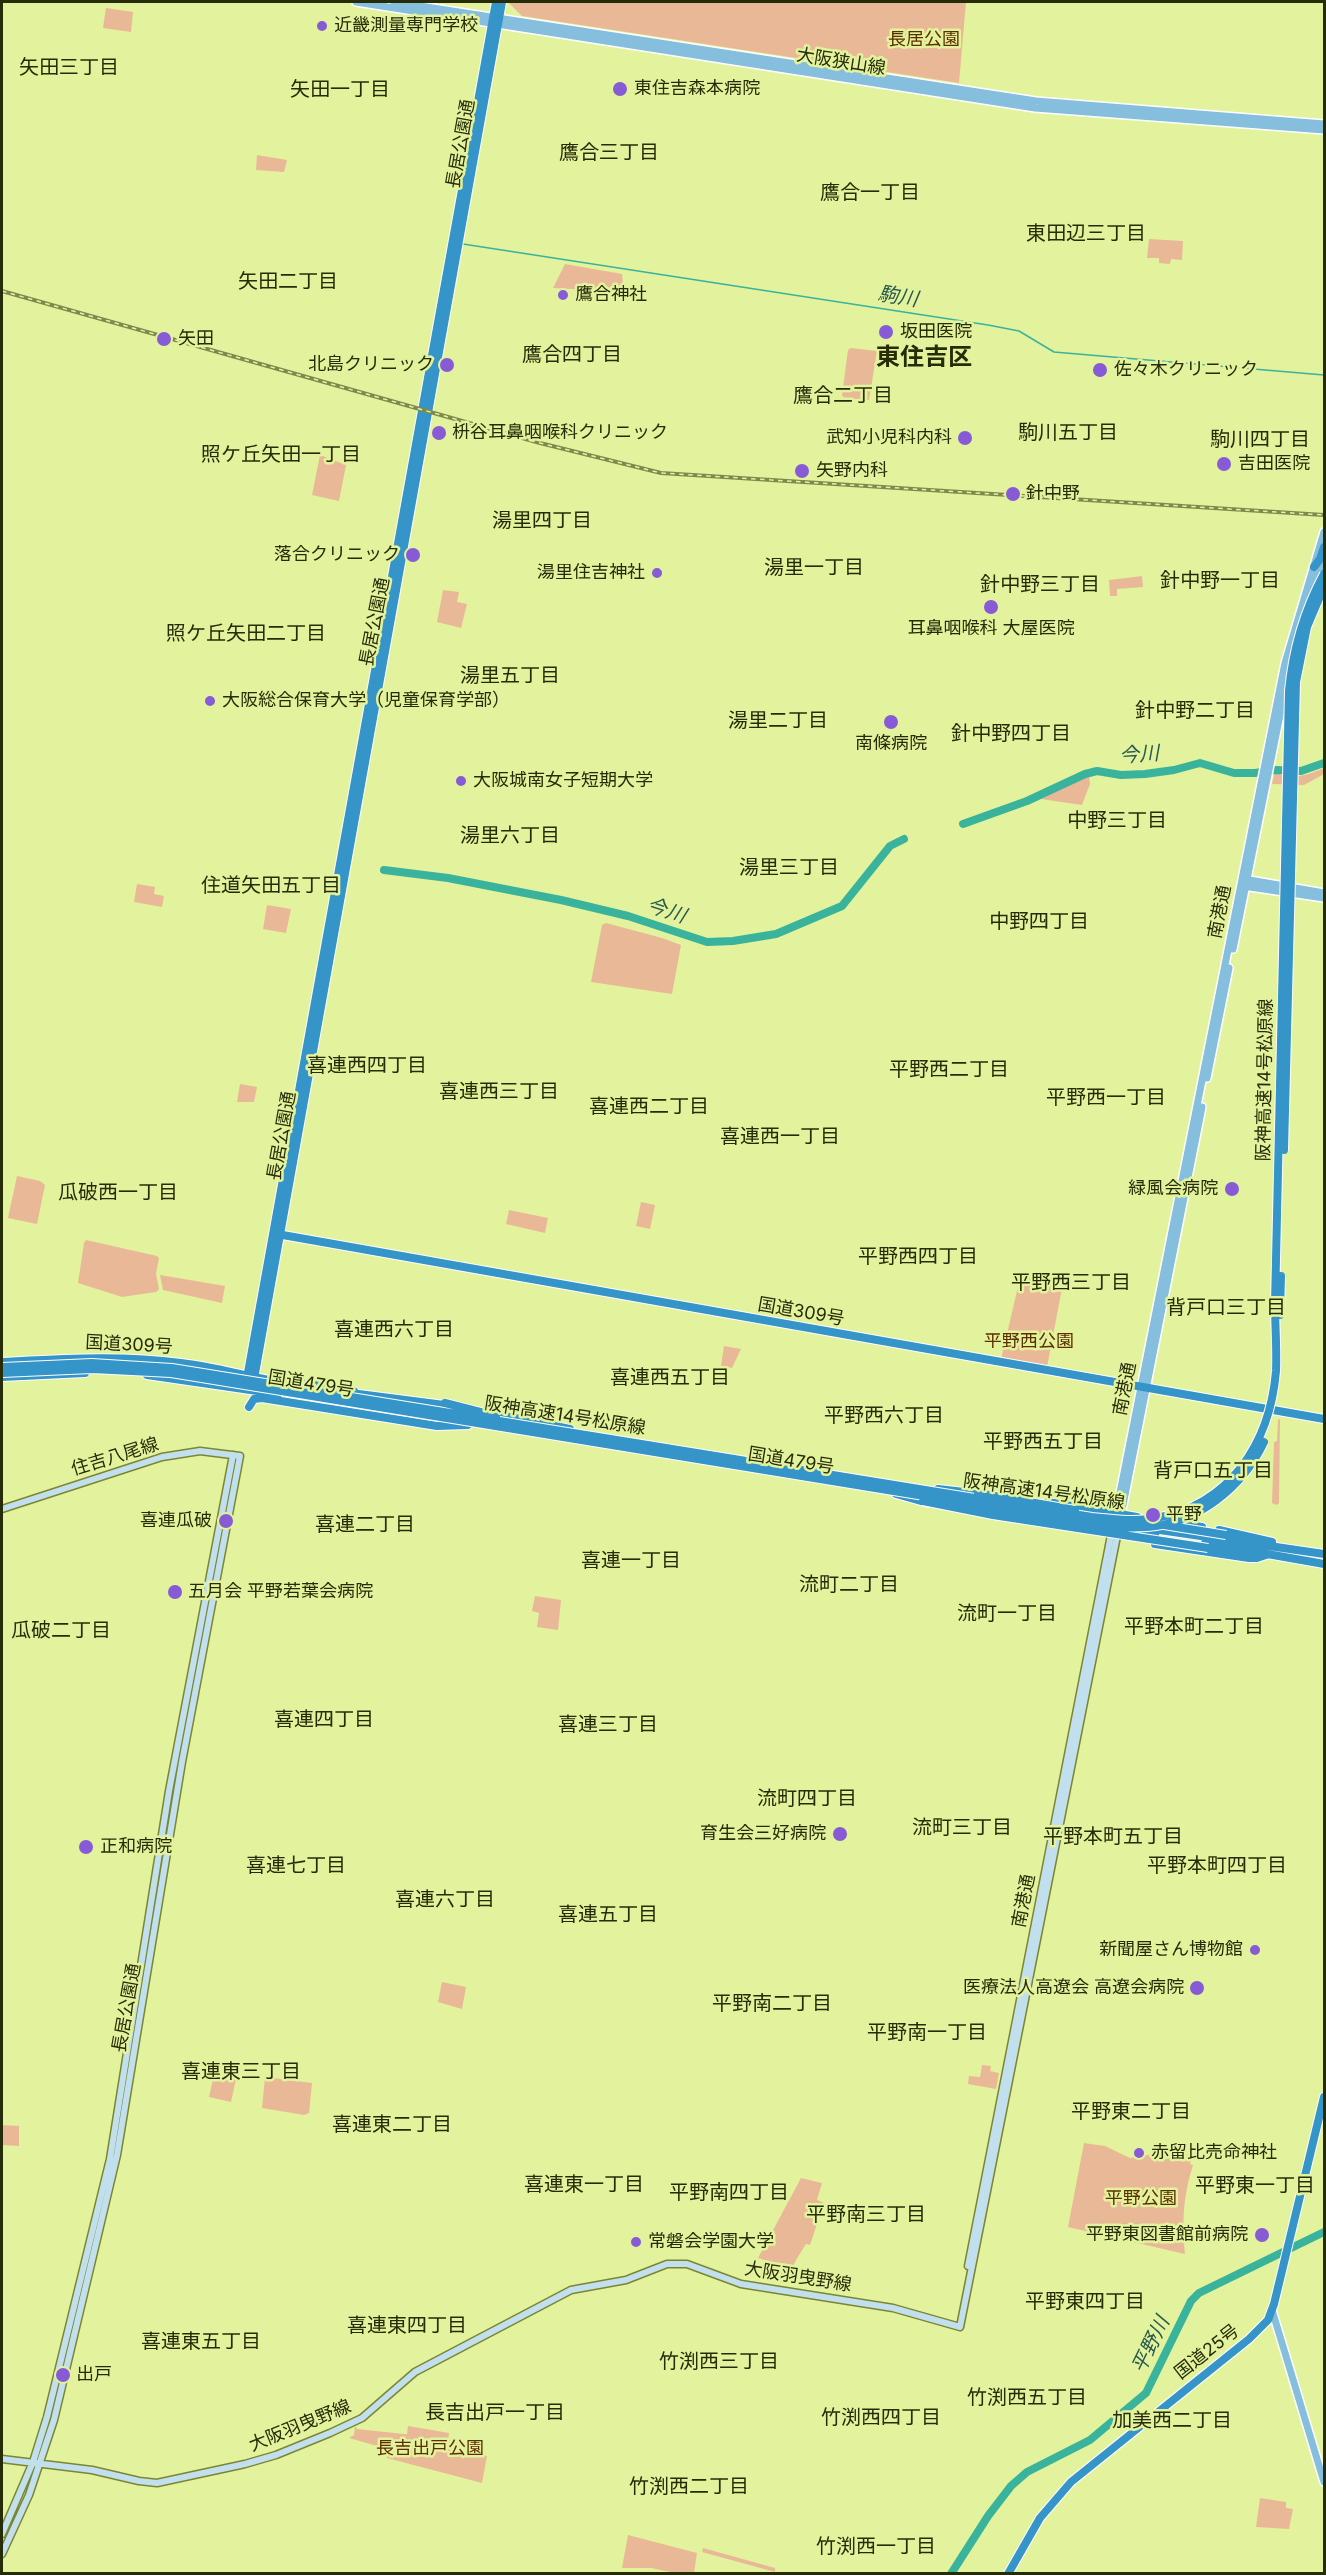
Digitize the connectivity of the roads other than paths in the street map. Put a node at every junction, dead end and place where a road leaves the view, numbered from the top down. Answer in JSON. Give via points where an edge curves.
{"nodes":[{"id":1,"x":356,"y":2,"type":"edge"},
{"id":2,"x":394,"y":2,"type":"edge"},
{"id":3,"x":496,"y":2,"type":"edge"},
{"id":4,"x":502,"y":2,"type":"edge"},
{"id":5,"x":495,"y":20,"type":"junction"},
{"id":6,"x":1324,"y":124,"type":"edge"},
{"id":7,"x":1324,"y":130,"type":"edge"},
{"id":8,"x":1324,"y":532,"type":"edge"},
{"id":9,"x":1324,"y":546,"type":"edge"},
{"id":10,"x":1324,"y":561,"type":"edge"},
{"id":11,"x":1314,"y":567,"type":"junction"},
{"id":12,"x":1324,"y":574,"type":"edge"},
{"id":13,"x":1324,"y":586,"type":"edge"},
{"id":14,"x":1265,"y":772,"type":"junction"},
{"id":15,"x":1244,"y":883,"type":"junction"},
{"id":16,"x":1324,"y":893,"type":"edge"},
{"id":17,"x":1324,"y":898,"type":"edge"},
{"id":18,"x":277,"y":1234,"type":"junction"},
{"id":19,"x":2,"y":1362,"type":"edge"},
{"id":20,"x":2,"y":1367,"type":"edge"},
{"id":21,"x":2,"y":1375,"type":"edge"},
{"id":22,"x":251,"y":1375,"type":"junction"},
{"id":23,"x":268,"y":1378,"type":"junction"},
{"id":24,"x":1144,"y":1387,"type":"junction"},
{"id":25,"x":249,"y":1390,"type":"junction"},
{"id":26,"x":263,"y":1392,"type":"junction"},
{"id":27,"x":249,"y":1407,"type":"dead end"},
{"id":28,"x":1324,"y":1419,"type":"edge"},
{"id":29,"x":519,"y":1424,"type":"junction"},
{"id":30,"x":468,"y":1425,"type":"junction"},
{"id":31,"x":507,"y":1429,"type":"junction"},
{"id":32,"x":236,"y":1456,"type":"joint"},
{"id":33,"x":892,"y":1490,"type":"junction"},
{"id":34,"x":940,"y":1492,"type":"junction"},
{"id":35,"x":905,"y":1493,"type":"junction"},
{"id":36,"x":2,"y":1509,"type":"edge"},
{"id":37,"x":1118,"y":1514,"type":"junction"},
{"id":38,"x":1115,"y":1529,"type":"junction"},
{"id":39,"x":1268,"y":1545,"type":"junction"},
{"id":40,"x":1281,"y":1547,"type":"junction"},
{"id":41,"x":1324,"y":1554,"type":"edge"},
{"id":42,"x":1266,"y":1555,"type":"junction"},
{"id":43,"x":1324,"y":1564,"type":"edge"},
{"id":44,"x":1324,"y":2097,"type":"edge"},
{"id":45,"x":1272,"y":2310,"type":"junction"},
{"id":46,"x":958,"y":2326,"type":"joint"},
{"id":47,"x":46,"y":2435,"type":"junction"},
{"id":48,"x":2,"y":2458,"type":"edge"},
{"id":49,"x":33,"y":2462,"type":"junction"},
{"id":50,"x":41,"y":2463,"type":"junction"},
{"id":51,"x":1324,"y":2482,"type":"edge"},
{"id":52,"x":2,"y":2534,"type":"edge"},
{"id":53,"x":2,"y":2554,"type":"edge"},
{"id":54,"x":1008,"y":2574,"type":"edge"}],
"edges":[{"from":1,"to":5,"type":"main road","name":"大阪狭山線"},
{"from":2,"to":5,"type":"main road","name":"大阪狭山線"},
{"from":3,"to":5,"type":"highway","name":"長居公園通"},
{"from":4,"to":5,"type":"highway","name":"長居公園通"},
{"from":5,"to":6,"type":"main road","name":"大阪狭山線","via":[[1036,101]]},
{"from":5,"to":7,"type":"main road","name":"大阪狭山線","via":[[1035,108]]},
{"from":5,"to":18,"type":"highway","name":"長居公園通"},
{"from":8,"to":11,"type":"main road","name":"南港通"},
{"from":9,"to":11,"type":"highway"},
{"from":10,"to":14,"type":"main road","name":"南港通","via":[[1296,642]]},
{"from":11,"to":14,"type":"main road","name":"南港通","via":[[1292,632]]},
{"from":12,"to":34,"type":"highway","name":"阪神高速14号松原線","bridge":true,"via":[[1299,632],[1289,691],[1276,1371],[1259,1440],[1242,1468],[1218,1491],[1183,1511],[1153,1519],[1092,1517]]},
{"from":13,"to":35,"type":"highway","name":"阪神高速14号松原線","bridge":true,"via":[[1307,627],[1296,682],[1279,1367],[1273,1417],[1259,1452],[1234,1486],[1212,1503],[1180,1519],[1147,1527],[1079,1521]]},
{"from":14,"to":15,"type":"main road","name":"南港通"},
{"from":15,"to":16,"type":"main road"},
{"from":15,"to":17,"type":"main road"},
{"from":15,"to":24,"type":"main road","name":"南港通"},
{"from":18,"to":22,"type":"highway","name":"長居公園通"},
{"from":18,"to":24,"type":"highway","name":"国道309号"},
{"from":19,"to":22,"type":"highway","name":"国道309号","via":[[133,1359]]},
{"from":20,"to":29,"type":"highway","name":"阪神高速14号松原線","bridge":true,"via":[[149,1365]]},
{"from":21,"to":25,"type":"highway","name":"国道309号","via":[[120,1373]]},
{"from":21,"to":31,"type":"highway","name":"阪神高速14号松原線","bridge":true,"via":[[93,1369],[149,1371]]},
{"from":22,"to":23,"type":"highway","name":"国道479号"},
{"from":22,"to":25,"type":"highway","name":"長居公園通"},
{"from":23,"to":29,"type":"highway","bridge":true,"via":[[445,1403]]},
{"from":23,"to":33,"type":"highway","name":"国道479号","via":[[336,1392],[444,1405]]},
{"from":24,"to":28,"type":"highway","name":"国道309号"},
{"from":24,"to":37,"type":"main road","name":"南港通"},
{"from":25,"to":26,"type":"highway","name":"国道479号"},
{"from":26,"to":30,"type":"highway","name":"国道479号"},
{"from":26,"to":31,"type":"highway","bridge":true,"via":[[445,1424]]},
{"from":27,"to":30,"type":"highway","via":[[254,1399],[262,1398],[437,1426]]},
{"from":29,"to":34,"type":"highway","name":"阪神高速14号松原線","bridge":true},
{"from":30,"to":33,"type":"highway","name":"国道479号"},
{"from":31,"to":35,"type":"highway","name":"阪神高速14号松原線","bridge":true},
{"from":32,"to":36,"type":"main road","name":"住吉八尾線","via":[[200,1451],[162,1457]]},
{"from":32,"to":47,"type":"main road","name":"長居公園通","via":[[168,1802],[110,2159]]},
{"from":33,"to":37,"type":"highway","via":[[924,1487]]},
{"from":33,"to":38,"type":"highway","name":"国道479号"},
{"from":34,"to":39,"type":"highway","bridge":true,"via":[[987,1494]]},
{"from":35,"to":42,"type":"highway","bridge":true,"via":[[918,1500],[993,1515]]},
{"from":37,"to":38,"type":"main road","name":"南港通"},
{"from":37,"to":40,"type":"highway","via":[[1218,1530],[1271,1541]]},
{"from":38,"to":39,"type":"highway","name":"国道479号"},
{"from":38,"to":42,"type":"highway","via":[[1249,1558]]},
{"from":38,"to":46,"type":"main road","name":"南港通"},
{"from":39,"to":40,"type":"highway","name":"国道479号"},
{"from":40,"to":41,"type":"highway","name":"国道479号"},
{"from":42,"to":43,"type":"highway"},
{"from":44,"to":45,"type":"highway","name":"国道25号"},
{"from":45,"to":51,"type":"main road"},
{"from":45,"to":54,"type":"highway","name":"国道25号","via":[[1262,2328],[1071,2482],[1040,2518]]},
{"from":46,"to":50,"type":"main road","name":"大阪羽曳野線","via":[[883,2306],[741,2284],[672,2263],[626,2280],[571,2290],[415,2372],[362,2418],[276,2455],[158,2483]]},
{"from":47,"to":49,"type":"main road","name":"長居公園通"},
{"from":47,"to":50,"type":"main road","name":"長居公園通"},
{"from":48,"to":49,"type":"main road","name":"大阪羽曳野線"},
{"from":49,"to":50,"type":"main road","name":"大阪羽曳野線"},
{"from":49,"to":52,"type":"main road","name":"長居公園通"},
{"from":50,"to":53,"type":"main road","name":"長居公園通"}]}
